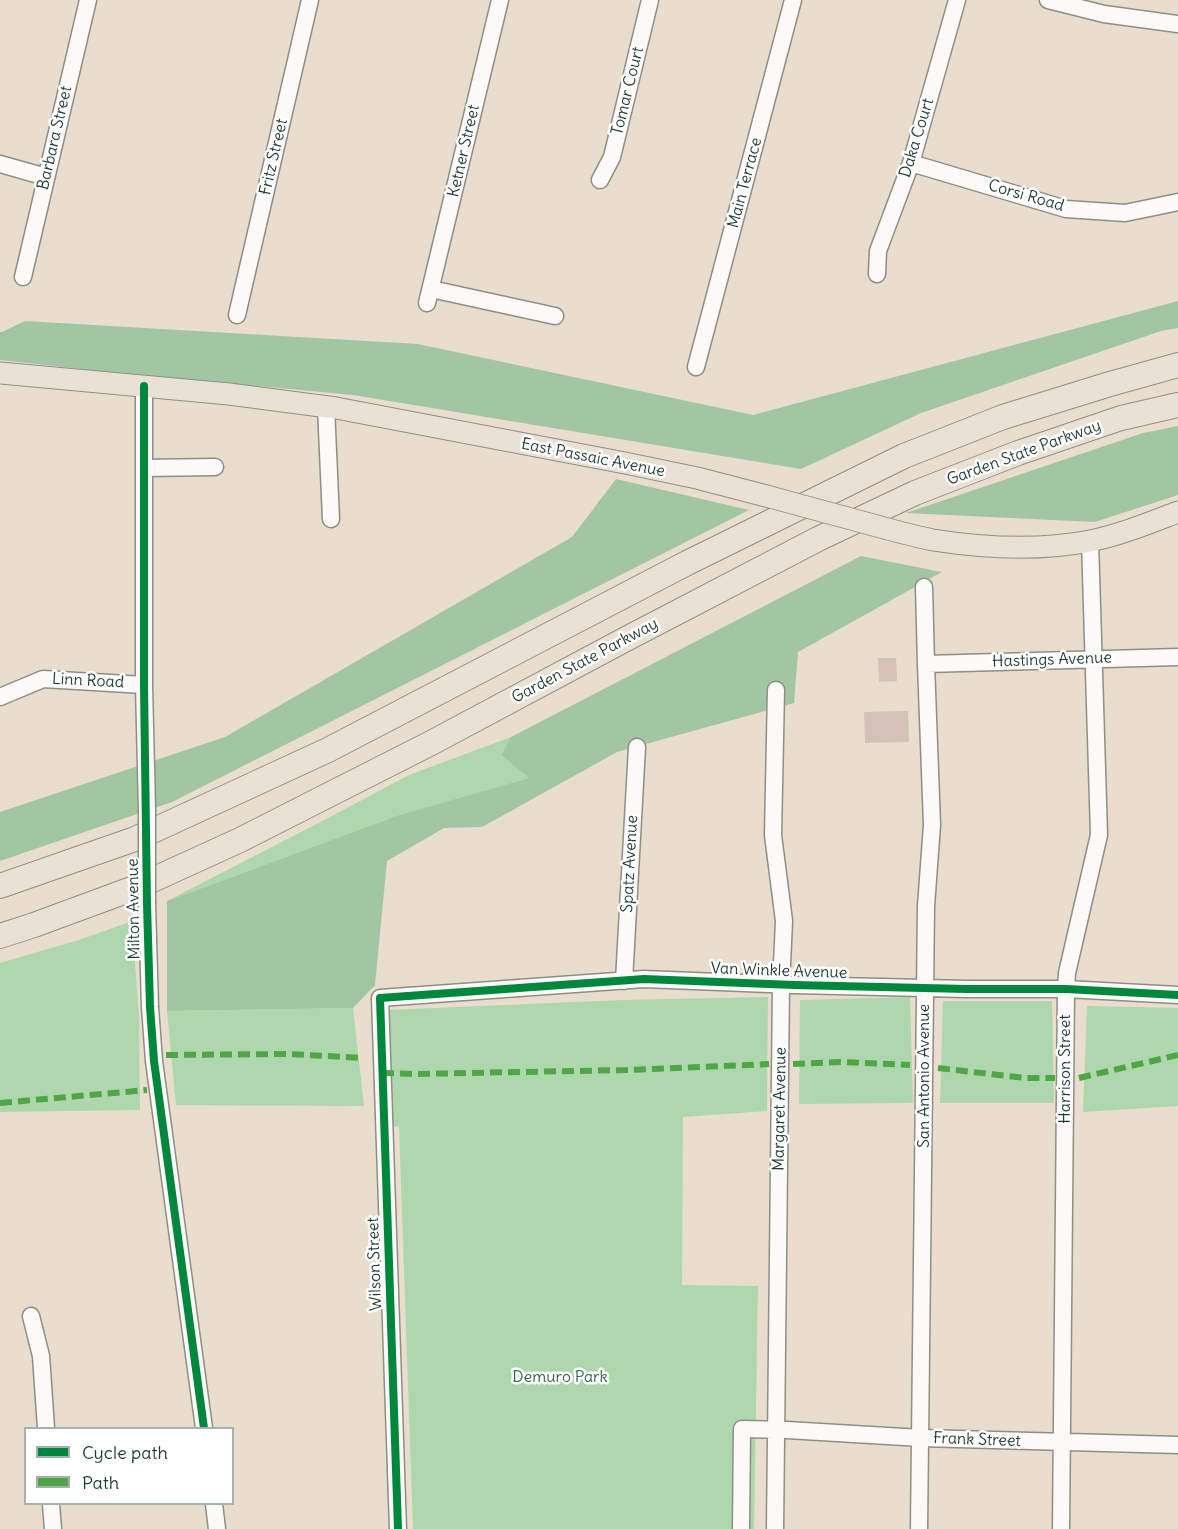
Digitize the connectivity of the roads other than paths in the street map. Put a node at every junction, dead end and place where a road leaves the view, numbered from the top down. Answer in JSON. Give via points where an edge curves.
{"nodes":[{"id":1,"x":87,"y":0,"type":"edge"},
{"id":2,"x":310,"y":0,"type":"edge"},
{"id":3,"x":500,"y":0,"type":"edge"},
{"id":4,"x":650,"y":0,"type":"edge"},
{"id":5,"x":793,"y":0,"type":"edge"},
{"id":6,"x":957,"y":0,"type":"edge"},
{"id":7,"x":1048,"y":0,"type":"edge"},
{"id":8,"x":1178,"y":24,"type":"edge"},
{"id":9,"x":911,"y":163,"type":"junction"},
{"id":10,"x":0,"y":164,"type":"edge"},
{"id":11,"x":46,"y":177,"type":"junction"},
{"id":12,"x":600,"y":180,"type":"dead end"},
{"id":13,"x":1178,"y":202,"type":"edge"},
{"id":14,"x":877,"y":274,"type":"dead end"},
{"id":15,"x":22,"y":277,"type":"dead end"},
{"id":16,"x":237,"y":315,"type":"dead end"},
{"id":17,"x":555,"y":316,"type":"dead end"},
{"id":18,"x":1178,"y":365,"type":"edge"},
{"id":19,"x":696,"y":367,"type":"dead end"},
{"id":20,"x":0,"y":373,"type":"edge"},
{"id":21,"x":144,"y":386,"type":"junction"},
{"id":22,"x":1178,"y":405,"type":"edge"},
{"id":23,"x":326,"y":407,"type":"junction"},
{"id":24,"x":215,"y":467,"type":"dead end"},
{"id":25,"x":144,"y":468,"type":"junction"},
{"id":26,"x":1178,"y":512,"type":"edge"},
{"id":27,"x":331,"y":519,"type":"dead end"},
{"id":28,"x":1090,"y":541,"type":"junction"},
{"id":29,"x":924,"y":588,"type":"dead end"},
{"id":30,"x":1178,"y":657,"type":"edge"},
{"id":31,"x":1095,"y":658,"type":"junction"},
{"id":32,"x":926,"y":664,"type":"junction"},
{"id":33,"x":144,"y":685,"type":"junction"},
{"id":34,"x":776,"y":690,"type":"dead end"},
{"id":35,"x":0,"y":697,"type":"edge"},
{"id":36,"x":637,"y":747,"type":"dead end"},
{"id":37,"x":0,"y":886,"type":"edge"},
{"id":38,"x":0,"y":936,"type":"edge"},
{"id":39,"x":624,"y":981,"type":"junction"},
{"id":40,"x":781,"y":985,"type":"junction"},
{"id":41,"x":925,"y":988,"type":"junction"},
{"id":42,"x":1066,"y":989,"type":"junction"},
{"id":43,"x":1178,"y":995,"type":"edge"},
{"id":44,"x":380,"y":998,"type":"joint"},
{"id":45,"x":31,"y":1316,"type":"dead end"},
{"id":46,"x":46,"y":1427,"type":"edge"},
{"id":47,"x":204,"y":1427,"type":"edge"},
{"id":48,"x":777,"y":1430,"type":"junction"},
{"id":49,"x":921,"y":1438,"type":"junction"},
{"id":50,"x":1063,"y":1442,"type":"junction"},
{"id":51,"x":1178,"y":1445,"type":"edge"},
{"id":52,"x":51,"y":1505,"type":"edge"},
{"id":53,"x":214,"y":1505,"type":"edge"},
{"id":54,"x":53,"y":1529,"type":"edge"},
{"id":55,"x":217,"y":1529,"type":"edge"},
{"id":56,"x":398,"y":1529,"type":"edge"},
{"id":57,"x":741,"y":1529,"type":"edge"},
{"id":58,"x":775,"y":1529,"type":"edge"},
{"id":59,"x":919,"y":1529,"type":"edge"},
{"id":60,"x":1061,"y":1529,"type":"edge"}],
"edges":[{"from":1,"to":11,"type":"street","name":"Barbara Street"},
{"from":2,"to":16,"type":"street","name":"Fritz Street"},
{"from":3,"to":17,"type":"street","name":"Ketner Street","via":[[429,296]]},
{"from":4,"to":12,"type":"street","name":"Tomar Court","via":[[612,157]]},
{"from":5,"to":19,"type":"street","name":"Main Terrace"},
{"from":6,"to":9,"type":"street","name":"Daka Court"},
{"from":7,"to":8,"type":"street","via":[[1104,14]]},
{"from":9,"to":13,"type":"street","name":"Corsi Road","via":[[1066,208],[1125,213]]},
{"from":9,"to":14,"type":"street","name":"Daka Court","via":[[878,251]]},
{"from":10,"to":11,"type":"street"},
{"from":11,"to":15,"type":"street","name":"Barbara Street"},
{"from":18,"to":37,"type":"highway","via":[[1003,417],[904,456],[687,563],[328,750],[135,839]]},
{"from":20,"to":21,"type":"main road","name":"East Passaic Avenue"},
{"from":21,"to":23,"type":"main road","name":"East Passaic Avenue"},
{"from":21,"to":25,"type":"street","name":"Milton Avenue"},
{"from":22,"to":38,"type":"highway","name":"Garden State Parkway","via":[[1121,418],[915,493],[818,539],[240,840],[137,887]]},
{"from":23,"to":27,"type":"street"},
{"from":23,"to":28,"type":"main road","name":"East Passaic Avenue","bridge":true,"via":[[697,478],[931,540],[1011,547]]},
{"from":24,"to":25,"type":"street"},
{"from":25,"to":33,"type":"street","name":"Milton Avenue"},
{"from":26,"to":28,"type":"main road","name":"East Passaic Avenue"},
{"from":28,"to":31,"type":"street","name":"Harrison Street"},
{"from":29,"to":32,"type":"street","name":"San Antonio Avenue"},
{"from":30,"to":31,"type":"street","name":"Hastings Avenue"},
{"from":31,"to":32,"type":"street","name":"Hastings Avenue"},
{"from":31,"to":42,"type":"street","name":"Harrison Street","via":[[1099,835]]},
{"from":32,"to":41,"type":"street","name":"San Antonio Avenue","via":[[932,825]]},
{"from":33,"to":35,"type":"street","name":"Linn Road","via":[[43,679]]},
{"from":33,"to":47,"type":"street","name":"Milton Avenue","bridge":true,"via":[[154,1061]]},
{"from":34,"to":40,"type":"street","name":"Margaret Avenue","via":[[773,835],[784,921]]},
{"from":36,"to":39,"type":"street","name":"Spatz Avenue"},
{"from":39,"to":40,"type":"street","name":"Van Winkle Avenue"},
{"from":39,"to":44,"type":"street","name":"Van Winkle Avenue"},
{"from":40,"to":41,"type":"street","name":"Van Winkle Avenue"},
{"from":40,"to":48,"type":"street","name":"Margaret Avenue"},
{"from":41,"to":42,"type":"street","name":"Van Winkle Avenue"},
{"from":41,"to":49,"type":"street","name":"San Antonio Avenue"},
{"from":42,"to":43,"type":"street","name":"Van Winkle Avenue"},
{"from":42,"to":50,"type":"street","name":"Harrison Street"},
{"from":44,"to":56,"type":"street","name":"Wilson Street"},
{"from":45,"to":46,"type":"street","via":[[41,1356]]},
{"from":48,"to":49,"type":"street","name":"Frank Street"},
{"from":48,"to":57,"type":"street","name":"Frank Street","via":[[742,1430]]},
{"from":48,"to":58,"type":"street","name":"Margaret Avenue"},
{"from":49,"to":50,"type":"street","name":"Frank Street"},
{"from":49,"to":59,"type":"street","name":"San Antonio Avenue"},
{"from":50,"to":51,"type":"street","name":"Frank Street"},
{"from":50,"to":60,"type":"street","name":"Harrison Street"},
{"from":52,"to":54,"type":"street"},
{"from":53,"to":55,"type":"street"}]}
